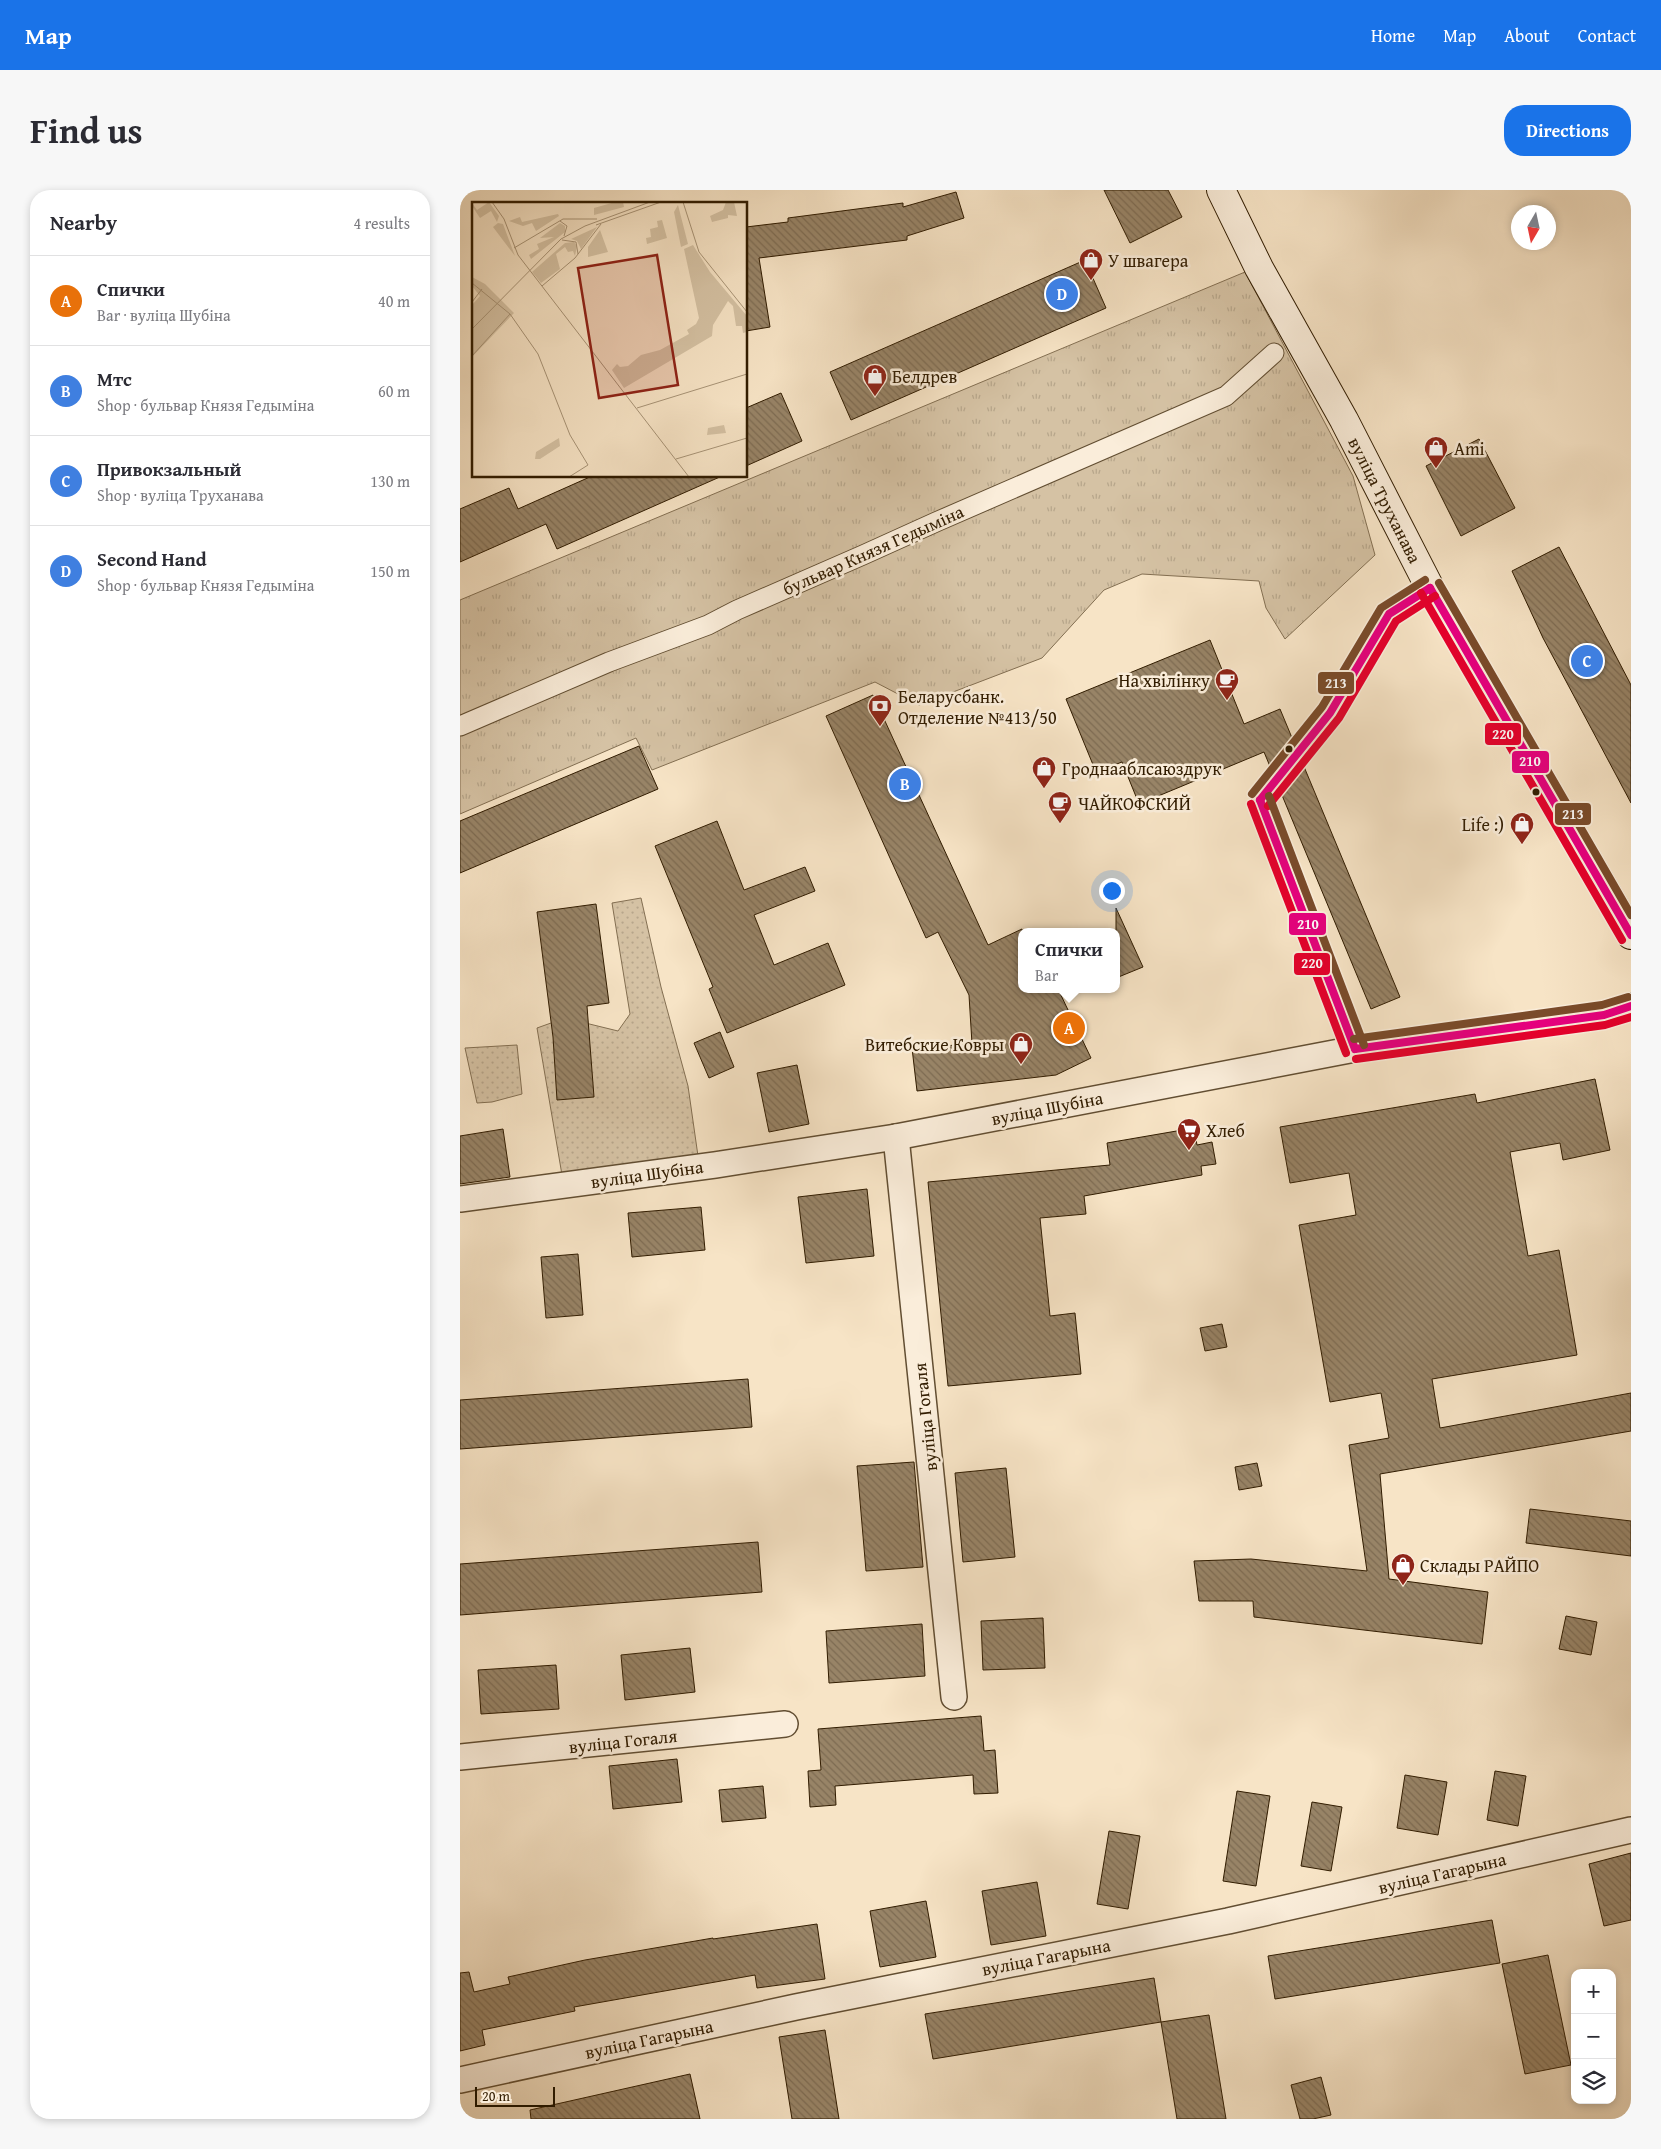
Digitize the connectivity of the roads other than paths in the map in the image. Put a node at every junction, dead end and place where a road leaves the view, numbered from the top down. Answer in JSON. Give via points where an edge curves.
{"nodes":[{"id":1,"x":1221,"y":190,"type":"edge"},
{"id":2,"x":1274,"y":353,"type":"dead end"},
{"id":3,"x":460,"y":726,"type":"edge"},
{"id":4,"x":1631,"y":935,"type":"edge"},
{"id":5,"x":1631,"y":1006,"type":"edge"},
{"id":6,"x":896,"y":1137,"type":"junction"},
{"id":7,"x":460,"y":1199,"type":"edge"},
{"id":8,"x":954,"y":1697,"type":"dead end"},
{"id":9,"x":785,"y":1724,"type":"dead end"},
{"id":10,"x":460,"y":1757,"type":"edge"},
{"id":11,"x":1631,"y":1830,"type":"edge"},
{"id":12,"x":460,"y":2080,"type":"edge"}],
"edges":[{"from":1,"to":4,"type":"main road","name":"вуліца Труханава","via":[[1430,588]]},
{"from":2,"to":3,"type":"street","name":"бульвар Князя Гедыміна","via":[[1226,396],[708,625],[609,662]]},
{"from":5,"to":6,"type":"street","name":"вуліца Шубіна","via":[[1604,1015],[1355,1049]]},
{"from":6,"to":7,"type":"street","name":"вуліца Шубіна"},
{"from":6,"to":8,"type":"street","name":"вуліца Гогаля"},
{"from":9,"to":10,"type":"street","name":"вуліца Гогаля"},
{"from":11,"to":12,"type":"street","name":"вуліца Гагарына","via":[[1228,1921],[796,2007]]}]}
